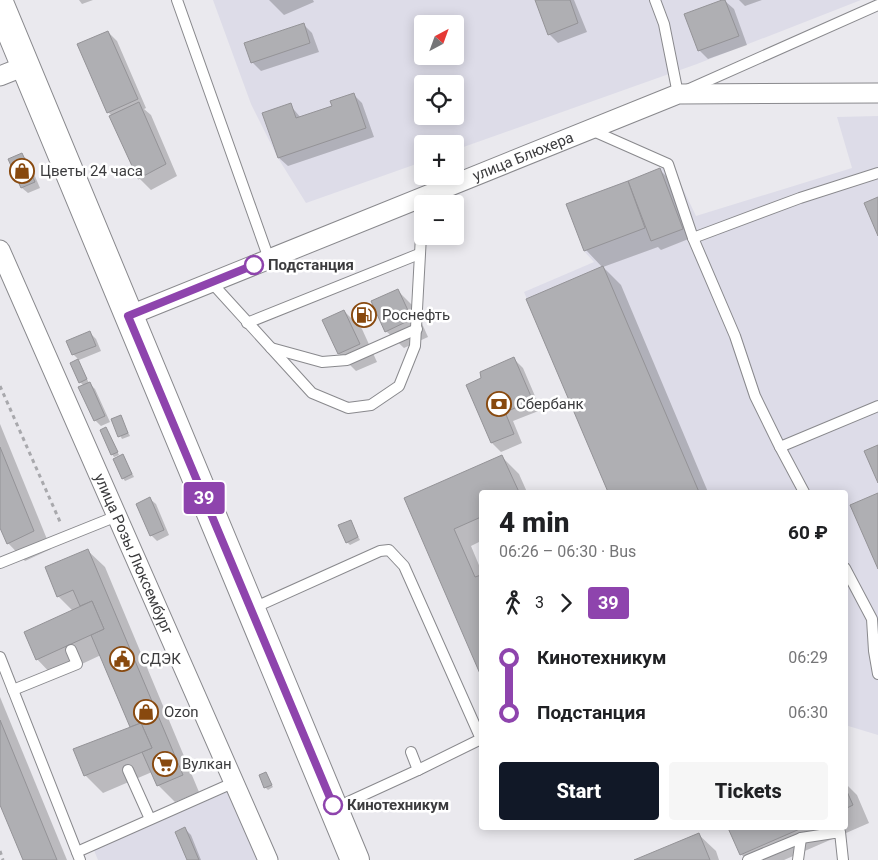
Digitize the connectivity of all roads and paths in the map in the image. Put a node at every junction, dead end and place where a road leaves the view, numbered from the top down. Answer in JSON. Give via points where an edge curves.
{"nodes":[{"id":1,"x":177,"y":0,"type":"edge"},
{"id":2,"x":655,"y":0,"type":"edge"},
{"id":3,"x":878,"y":4,"type":"edge"},
{"id":4,"x":0,"y":5,"type":"edge"},
{"id":5,"x":25,"y":66,"type":"junction"},
{"id":6,"x":0,"y":76,"type":"edge"},
{"id":7,"x":878,"y":93,"type":"edge"},
{"id":8,"x":678,"y":94,"type":"junction"},
{"id":9,"x":590,"y":129,"type":"junction"},
{"id":10,"x":878,"y":173,"type":"edge"},
{"id":11,"x":430,"y":195,"type":"edge"},
{"id":12,"x":414,"y":202,"type":"edge"},
{"id":13,"x":693,"y":238,"type":"junction"},
{"id":14,"x":420,"y":245,"type":"edge"},
{"id":15,"x":0,"y":250,"type":"edge"},
{"id":16,"x":419,"y":254,"type":"junction"},
{"id":17,"x":269,"y":259,"type":"junction"},
{"id":18,"x":211,"y":282,"type":"junction"},
{"id":19,"x":128,"y":316,"type":"junction"},
{"id":20,"x":247,"y":323,"type":"junction"},
{"id":21,"x":416,"y":329,"type":"junction"},
{"id":22,"x":270,"y":348,"type":"junction"},
{"id":23,"x":0,"y":386,"type":"edge"},
{"id":24,"x":878,"y":406,"type":"edge"},
{"id":25,"x":780,"y":447,"type":"junction"},
{"id":26,"x":803,"y":490,"type":"edge"},
{"id":27,"x":117,"y":516,"type":"junction"},
{"id":28,"x":66,"y":536,"type":"junction"},
{"id":29,"x":0,"y":563,"type":"edge"},
{"id":30,"x":848,"y":573,"type":"edge"},
{"id":31,"x":250,"y":609,"type":"junction"},
{"id":32,"x":875,"y":620,"type":"edge"},
{"id":33,"x":71,"y":650,"type":"dead end"},
{"id":34,"x":0,"y":657,"type":"edge"},
{"id":35,"x":878,"y":674,"type":"edge"},
{"id":36,"x":14,"y":690,"type":"junction"},
{"id":37,"x":479,"y":735,"type":"edge"},
{"id":38,"x":479,"y":741,"type":"edge"},
{"id":39,"x":411,"y":752,"type":"dead end"},
{"id":40,"x":128,"y":770,"type":"dead end"},
{"id":41,"x":418,"y":770,"type":"junction"},
{"id":42,"x":234,"y":782,"type":"junction"},
{"id":43,"x":334,"y":808,"type":"junction"},
{"id":44,"x":150,"y":819,"type":"junction"},
{"id":45,"x":801,"y":838,"type":"junction"},
{"id":46,"x":0,"y":851,"type":"edge"},
{"id":47,"x":78,"y":856,"type":"edge"},
{"id":48,"x":4,"y":860,"type":"edge"},
{"id":49,"x":268,"y":860,"type":"edge"},
{"id":50,"x":355,"y":860,"type":"edge"},
{"id":51,"x":748,"y":860,"type":"edge"},
{"id":52,"x":798,"y":860,"type":"edge"},
{"id":53,"x":843,"y":860,"type":"edge"}],
"edges":[{"from":1,"to":17,"type":"lane"},
{"from":2,"to":8,"type":"lane","via":[[664,24]]},
{"from":3,"to":8,"type":"lane"},
{"from":4,"to":5,"type":"main road"},
{"from":5,"to":6,"type":"street"},
{"from":5,"to":19,"type":"main road"},
{"from":7,"to":8,"type":"street","name":"улица Блюхера"},
{"from":8,"to":9,"type":"street","name":"улица Блюхера"},
{"from":9,"to":11,"type":"street","name":"улица Блюхера"},
{"from":9,"to":13,"type":"lane","via":[[668,164]]},
{"from":10,"to":13,"type":"lane"},
{"from":12,"to":17,"type":"street","name":"улица Блюхера"},
{"from":13,"to":25,"type":"lane","via":[[735,336],[755,396]]},
{"from":14,"to":16,"type":"lane"},
{"from":15,"to":27,"type":"street","name":"улица Розы Люксембург"},
{"from":16,"to":20,"type":"lane"},
{"from":16,"to":21,"type":"lane"},
{"from":17,"to":18,"type":"street","name":"улица Блюхера"},
{"from":18,"to":19,"type":"street","name":"улица Блюхера"},
{"from":18,"to":20,"type":"lane"},
{"from":19,"to":31,"type":"main road"},
{"from":20,"to":22,"type":"lane"},
{"from":21,"to":22,"type":"lane","via":[[347,360],[322,362]]},
{"from":21,"to":22,"type":"lane","via":[[415,346],[399,386],[371,405],[348,408],[312,393]]},
{"from":23,"to":28,"type":"path"},
{"from":24,"to":25,"type":"lane"},
{"from":25,"to":26,"type":"lane"},
{"from":27,"to":28,"type":"lane"},
{"from":27,"to":42,"type":"street","name":"улица Розы Люксембург"},
{"from":28,"to":29,"type":"lane"},
{"from":30,"to":32,"type":"lane"},
{"from":31,"to":37,"type":"lane","via":[[380,551],[389,550],[404,566]]},
{"from":31,"to":43,"type":"main road"},
{"from":32,"to":35,"type":"lane","via":[[874,651]]},
{"from":33,"to":36,"type":"lane","via":[[77,664]]},
{"from":34,"to":36,"type":"lane"},
{"from":36,"to":47,"type":"lane"},
{"from":38,"to":41,"type":"lane"},
{"from":39,"to":41,"type":"lane"},
{"from":40,"to":44,"type":"lane"},
{"from":41,"to":43,"type":"lane"},
{"from":42,"to":44,"type":"lane"},
{"from":42,"to":49,"type":"street","name":"улица Розы Люксембург"},
{"from":43,"to":50,"type":"main road"},
{"from":44,"to":47,"type":"lane"},
{"from":45,"to":51,"type":"lane"},
{"from":45,"to":52,"type":"lane"},
{"from":45,"to":53,"type":"lane","via":[[840,832]]},
{"from":46,"to":48,"type":"path"}]}
